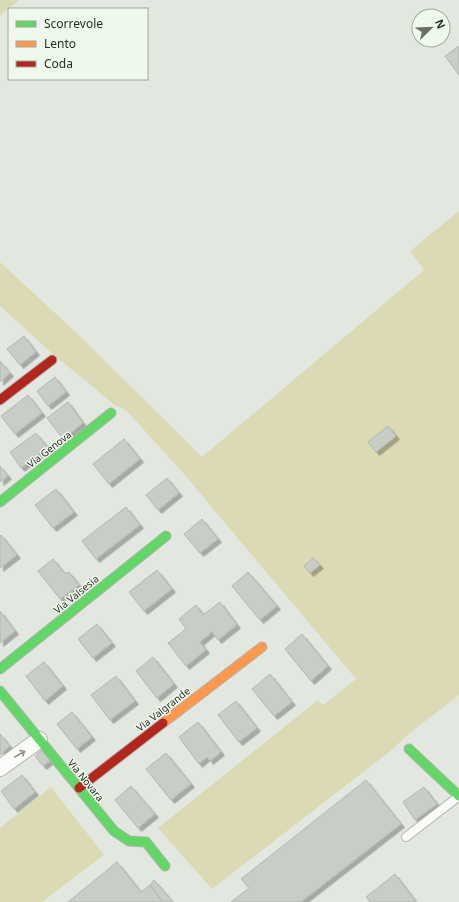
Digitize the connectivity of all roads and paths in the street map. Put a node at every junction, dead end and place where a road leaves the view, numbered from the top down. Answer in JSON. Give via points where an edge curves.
{"nodes":[{"id":1,"x":52,"y":360,"type":"dead end"},
{"id":2,"x":0,"y":400,"type":"edge"},
{"id":3,"x":112,"y":414,"type":"dead end"},
{"id":4,"x":0,"y":502,"type":"edge"},
{"id":5,"x":166,"y":536,"type":"dead end"},
{"id":6,"x":262,"y":647,"type":"dead end"},
{"id":7,"x":0,"y":669,"type":"edge"},
{"id":8,"x":0,"y":691,"type":"edge"},
{"id":9,"x":39,"y":740,"type":"junction"},
{"id":10,"x":408,"y":749,"type":"dead end"},
{"id":11,"x":0,"y":768,"type":"edge"},
{"id":12,"x":79,"y":788,"type":"junction"},
{"id":13,"x":459,"y":796,"type":"edge"},
{"id":14,"x":406,"y":837,"type":"dead end"},
{"id":15,"x":165,"y":866,"type":"dead end"}],
"edges":[{"from":1,"to":2,"type":"street"},
{"from":3,"to":4,"type":"street","name":"Via Genova"},
{"from":5,"to":7,"type":"street","name":"Via Valsesia"},
{"from":6,"to":12,"type":"street","name":"Via Valgrande"},
{"from":8,"to":9,"type":"street","name":"Via Novara"},
{"from":11,"to":9,"type":"street","one_way":true},
{"from":9,"to":12,"type":"street","name":"Via Novara"},
{"from":10,"to":13,"type":"street"},
{"from":12,"to":15,"type":"street","name":"Via Novara","via":[[114,831],[129,841],[146,842]]},
{"from":13,"to":14,"type":"lane"}]}
